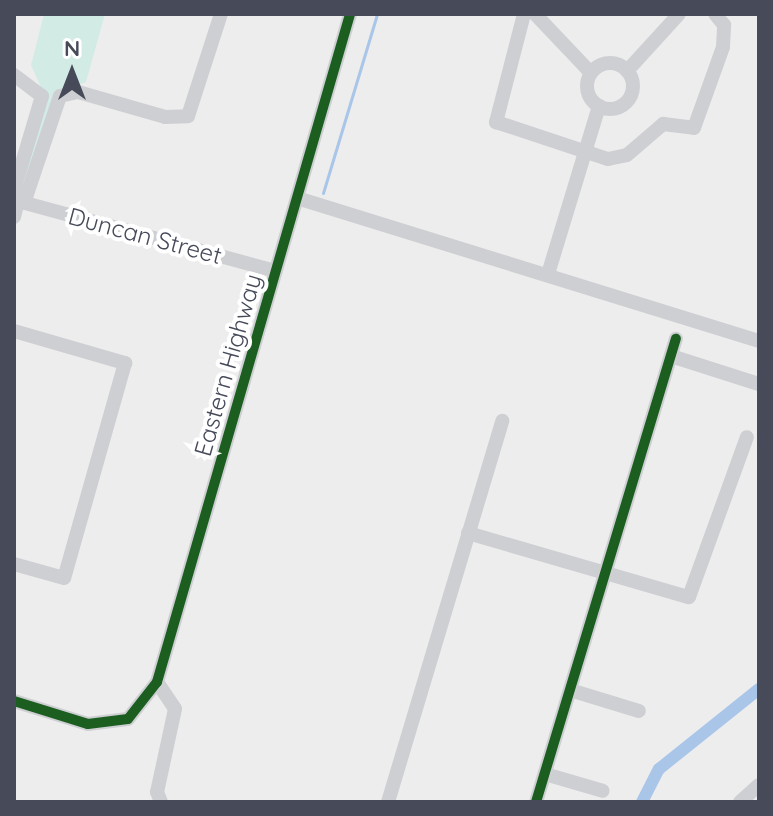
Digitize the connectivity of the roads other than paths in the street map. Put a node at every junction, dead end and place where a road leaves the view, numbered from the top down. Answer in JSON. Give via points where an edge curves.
{"nodes":[{"id":1,"x":221,"y":14,"type":"edge"},
{"id":2,"x":350,"y":14,"type":"edge"},
{"id":3,"x":524,"y":14,"type":"edge"},
{"id":4,"x":535,"y":14,"type":"edge"},
{"id":5,"x":679,"y":14,"type":"edge"},
{"id":6,"x":715,"y":14,"type":"edge"},
{"id":7,"x":627,"y":71,"type":"junction"},
{"id":8,"x":591,"y":73,"type":"junction"},
{"id":9,"x":14,"y":75,"type":"edge"},
{"id":10,"x":42,"y":96,"type":"junction"},
{"id":11,"x":57,"y":101,"type":"junction"},
{"id":12,"x":599,"y":106,"type":"junction"},
{"id":13,"x":585,"y":154,"type":"junction"},
{"id":14,"x":18,"y":198,"type":"edge"},
{"id":15,"x":297,"y":198,"type":"junction"},
{"id":16,"x":14,"y":217,"type":"edge"},
{"id":17,"x":276,"y":271,"type":"junction"},
{"id":18,"x":548,"y":274,"type":"junction"},
{"id":19,"x":14,"y":331,"type":"edge"},
{"id":20,"x":676,"y":339,"type":"dead end"},
{"id":21,"x":759,"y":341,"type":"edge"},
{"id":22,"x":671,"y":356,"type":"junction"},
{"id":23,"x":759,"y":384,"type":"edge"},
{"id":24,"x":502,"y":421,"type":"dead end"},
{"id":25,"x":747,"y":437,"type":"dead end"},
{"id":26,"x":468,"y":533,"type":"junction"},
{"id":27,"x":14,"y":564,"type":"edge"},
{"id":28,"x":605,"y":575,"type":"junction"},
{"id":29,"x":157,"y":682,"type":"junction"},
{"id":30,"x":570,"y":690,"type":"junction"},
{"id":31,"x":14,"y":701,"type":"edge"},
{"id":32,"x":639,"y":711,"type":"dead end"},
{"id":33,"x":545,"y":774,"type":"junction"},
{"id":34,"x":759,"y":785,"type":"edge"},
{"id":35,"x":603,"y":791,"type":"dead end"},
{"id":36,"x":161,"y":802,"type":"edge"},
{"id":37,"x":388,"y":802,"type":"edge"},
{"id":38,"x":536,"y":802,"type":"edge"},
{"id":39,"x":740,"y":802,"type":"edge"}],
"edges":[{"from":1,"to":11,"type":"street","via":[[188,116],[165,117],[78,92]]},
{"from":2,"to":15,"type":"street","name":"Eastern Highway"},
{"from":3,"to":13,"type":"street","via":[[496,122]]},
{"from":4,"to":8,"type":"street"},
{"from":5,"to":7,"type":"street"},
{"from":6,"to":13,"type":"street","via":[[724,25],[723,47],[694,128],[663,124],[622,158]]},
{"from":7,"to":8,"type":"street","via":[[608,63]]},
{"from":7,"to":12,"type":"street","via":[[628,100]]},
{"from":8,"to":12,"type":"street","via":[[587,92]]},
{"from":9,"to":10,"type":"street"},
{"from":10,"to":11,"type":"street"},
{"from":10,"to":14,"type":"street"},
{"from":11,"to":14,"type":"street"},
{"from":12,"to":13,"type":"street"},
{"from":13,"to":18,"type":"street"},
{"from":14,"to":16,"type":"street"},
{"from":14,"to":17,"type":"street","name":"Duncan Street"},
{"from":15,"to":17,"type":"street","name":"Eastern Highway"},
{"from":15,"to":18,"type":"street"},
{"from":17,"to":29,"type":"street","name":"Eastern Highway"},
{"from":18,"to":21,"type":"street"},
{"from":19,"to":27,"type":"street","via":[[125,363],[64,578]]},
{"from":20,"to":22,"type":"street"},
{"from":22,"to":23,"type":"street"},
{"from":22,"to":28,"type":"street"},
{"from":24,"to":26,"type":"street"},
{"from":25,"to":28,"type":"street","via":[[689,597]]},
{"from":26,"to":28,"type":"street"},
{"from":26,"to":37,"type":"street"},
{"from":28,"to":30,"type":"street"},
{"from":29,"to":31,"type":"street","name":"Eastern Highway","via":[[128,719],[88,724]]},
{"from":29,"to":36,"type":"street","via":[[175,709],[157,792]]},
{"from":30,"to":32,"type":"street"},
{"from":30,"to":33,"type":"street"},
{"from":33,"to":35,"type":"street"},
{"from":33,"to":38,"type":"street"},
{"from":34,"to":39,"type":"street"}]}
